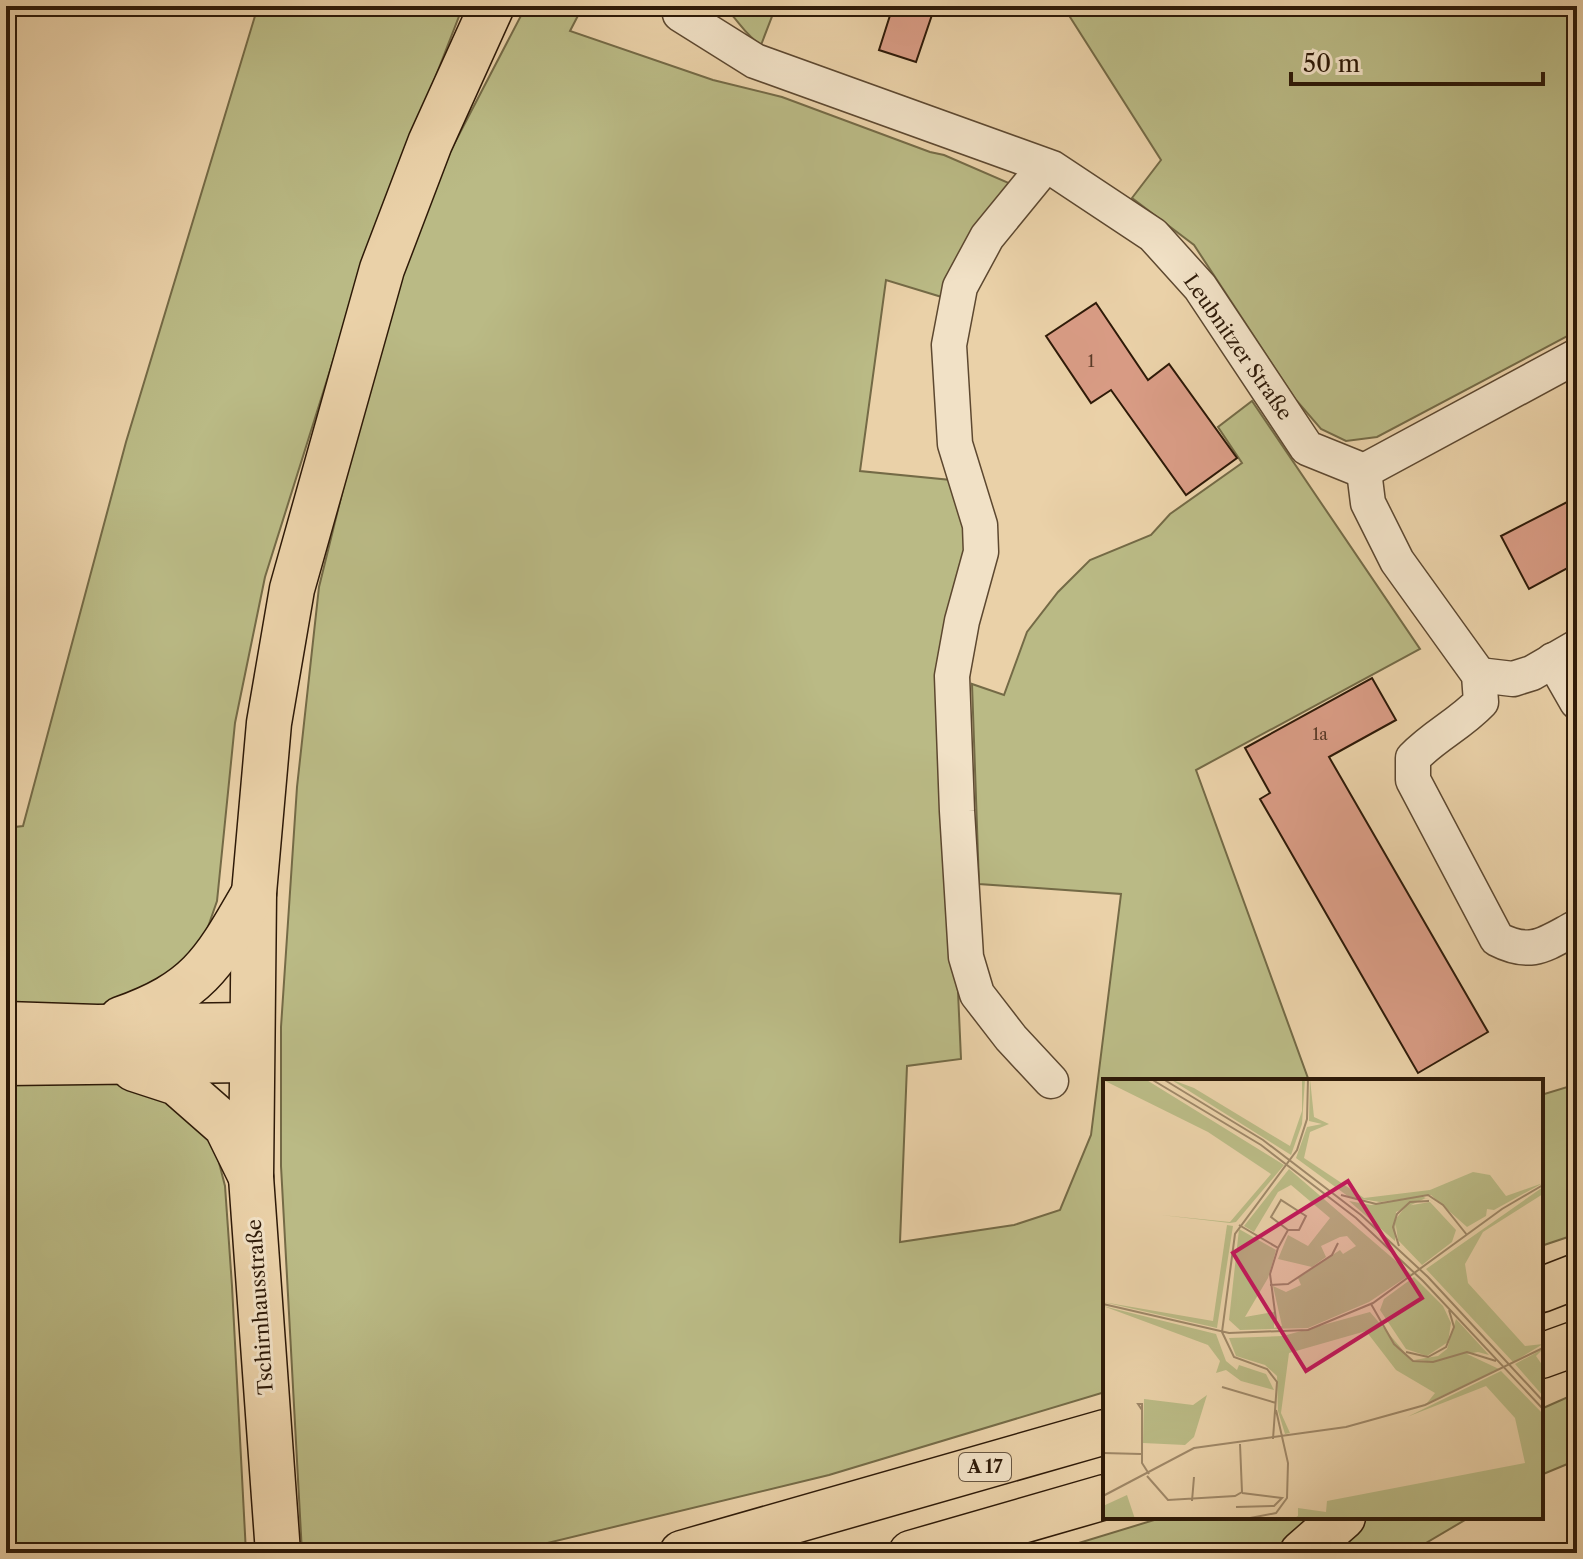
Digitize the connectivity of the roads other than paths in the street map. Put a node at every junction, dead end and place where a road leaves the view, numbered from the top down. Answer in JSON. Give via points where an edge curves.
{"nodes":[{"id":1,"x":492,"y":6,"type":"edge"},
{"id":2,"x":680,"y":14,"type":"dead end"},
{"id":3,"x":1045,"y":166,"type":"junction"},
{"id":4,"x":1577,"y":356,"type":"edge"},
{"id":5,"x":1364,"y":471,"type":"junction"},
{"id":6,"x":1565,"y":654,"type":"edge"},
{"id":7,"x":1479,"y":675,"type":"junction"},
{"id":8,"x":1577,"y":702,"type":"edge"},
{"id":9,"x":254,"y":893,"type":"junction"},
{"id":10,"x":1577,"y":927,"type":"edge"},
{"id":11,"x":6,"y":1024,"type":"edge"},
{"id":12,"x":250,"y":1043,"type":"junction"},
{"id":13,"x":107,"y":1045,"type":"junction"},
{"id":14,"x":6,"y":1063,"type":"edge"},
{"id":15,"x":1051,"y":1081,"type":"dead end"},
{"id":16,"x":251,"y":1177,"type":"junction"},
{"id":17,"x":1577,"y":1276,"type":"edge"},
{"id":18,"x":1543,"y":1289,"type":"edge"},
{"id":19,"x":1103,"y":1433,"type":"edge"},
{"id":20,"x":1103,"y":1498,"type":"edge"},
{"id":21,"x":1341,"y":1519,"type":"edge"},
{"id":22,"x":278,"y":1553,"type":"edge"},
{"id":23,"x":682,"y":1553,"type":"edge"},
{"id":24,"x":911,"y":1553,"type":"edge"},
{"id":25,"x":1302,"y":1553,"type":"edge"}],
"edges":[{"from":1,"to":9,"type":"main road","name":"Tschirnhausstraße","via":[[430,143],[382,269],[292,589],[269,723]]},
{"from":2,"to":3,"type":"street","name":"Leubnitzer Straße","via":[[755,61]]},
{"from":3,"to":5,"type":"street","name":"Leubnitzer Straße","via":[[1153,235],[1200,287],[1307,448]]},
{"from":3,"to":15,"type":"street","via":[[987,237],[960,287],[949,345],[955,444],[980,525],[981,552],[952,676],[966,957],[977,994]]},
{"from":4,"to":5,"type":"street"},
{"from":5,"to":7,"type":"street","via":[[1368,503],[1397,561]]},
{"from":6,"to":7,"type":"street","via":[[1513,679]]},
{"from":6,"to":8,"type":"street"},
{"from":7,"to":10,"type":"street","via":[[1481,702],[1413,758],[1413,780],[1497,939],[1517,949],[1543,945]]},
{"from":9,"to":12,"type":"main road","name":"Tschirnhausstraße"},
{"from":9,"to":13,"type":"main road","via":[[216,958],[186,988]]},
{"from":11,"to":13,"type":"main road"},
{"from":12,"to":13,"type":"main road"},
{"from":12,"to":16,"type":"main road","name":"Tschirnhausstraße"},
{"from":13,"to":14,"type":"main road"},
{"from":13,"to":16,"type":"main road","via":[[177,1083],[226,1126]]},
{"from":16,"to":22,"type":"main road","name":"Tschirnhausstraße"},
{"from":17,"to":18,"type":"main road"},
{"from":19,"to":23,"type":"main road","number":"A 17"},
{"from":20,"to":24,"type":"main road"},
{"from":21,"to":25,"type":"main road"}]}
